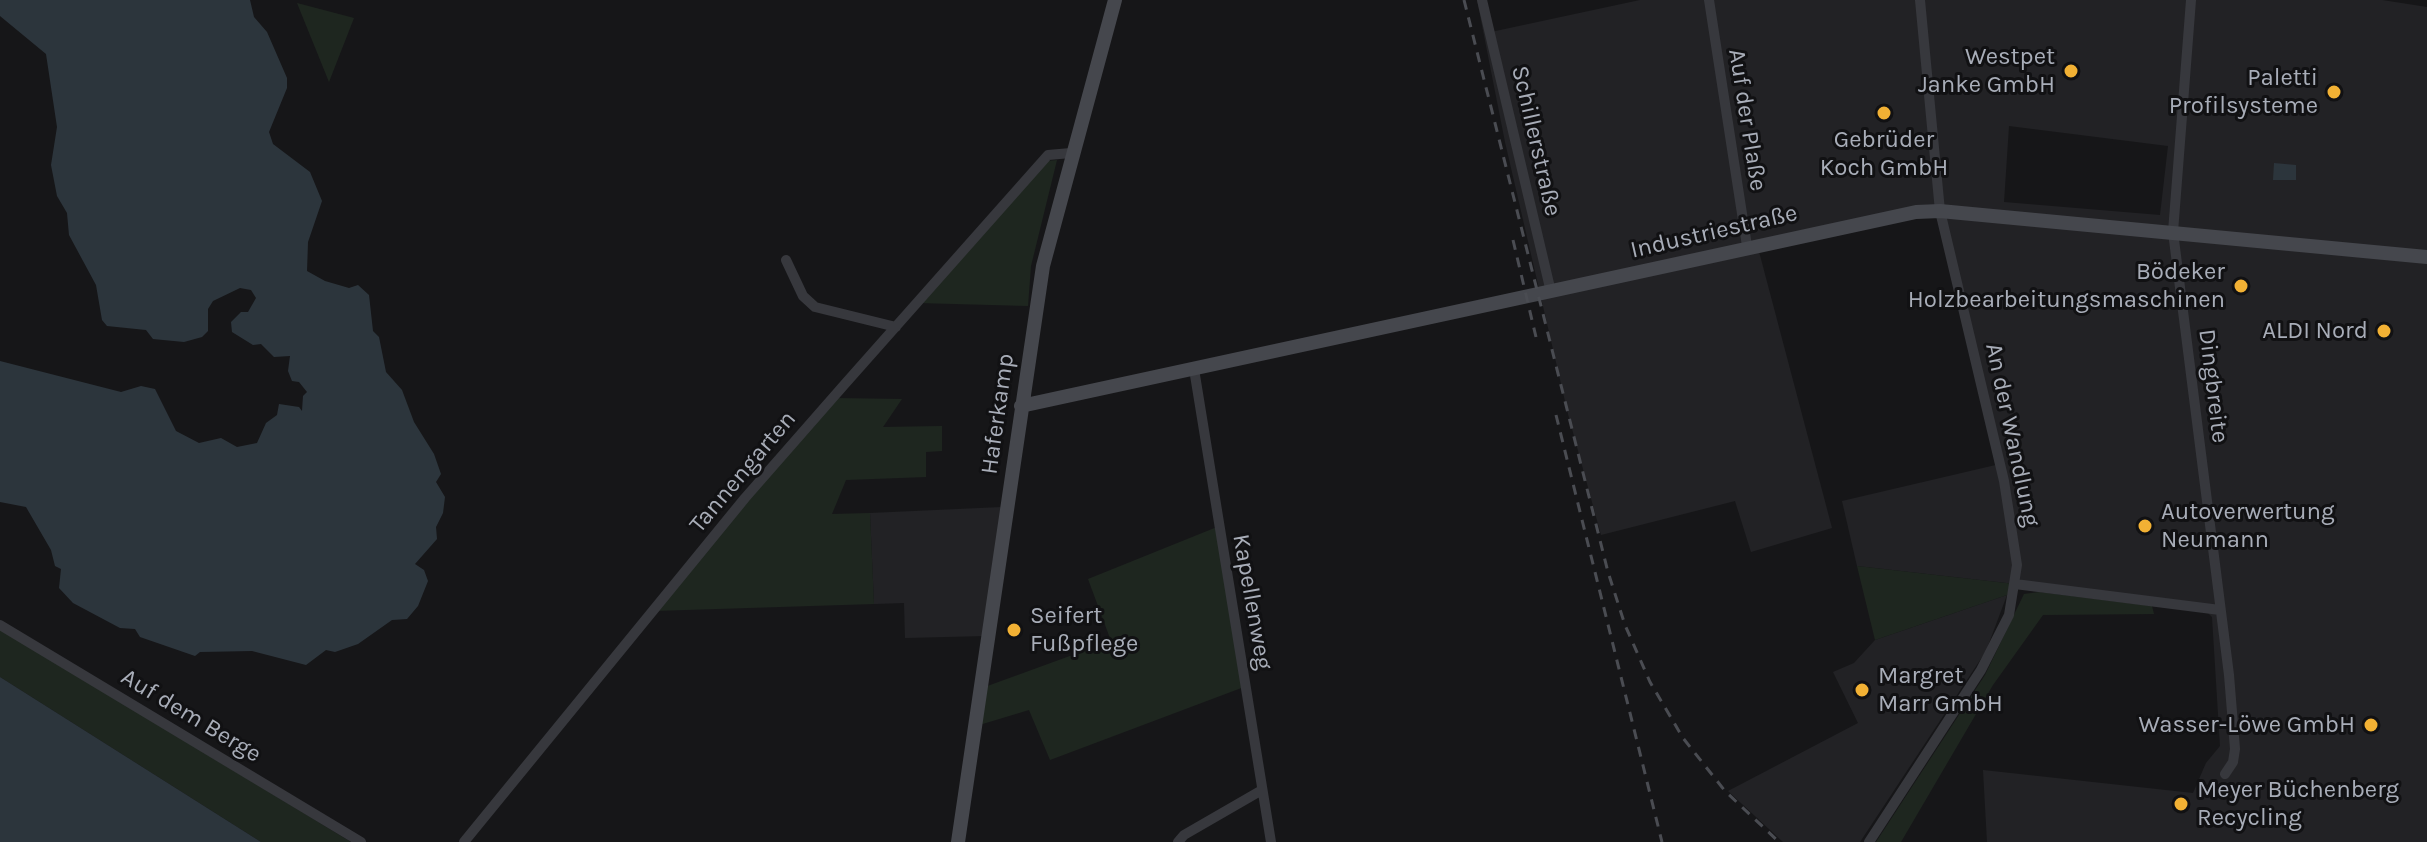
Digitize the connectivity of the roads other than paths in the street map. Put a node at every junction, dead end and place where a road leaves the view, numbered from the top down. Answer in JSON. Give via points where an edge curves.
{"nodes":[{"id":1,"x":1115,"y":0,"type":"edge"},
{"id":2,"x":1482,"y":0,"type":"edge"},
{"id":3,"x":1709,"y":0,"type":"edge"},
{"id":4,"x":1920,"y":0,"type":"edge"},
{"id":5,"x":2191,"y":0,"type":"edge"},
{"id":6,"x":1071,"y":153,"type":"junction"},
{"id":7,"x":1940,"y":211,"type":"junction"},
{"id":8,"x":2173,"y":232,"type":"junction"},
{"id":9,"x":1747,"y":246,"type":"junction"},
{"id":10,"x":2427,"y":257,"type":"edge"},
{"id":11,"x":786,"y":260,"type":"dead end"},
{"id":12,"x":1551,"y":292,"type":"junction"},
{"id":13,"x":896,"y":327,"type":"junction"},
{"id":14,"x":1194,"y":369,"type":"junction"},
{"id":15,"x":1021,"y":406,"type":"junction"},
{"id":16,"x":2015,"y":584,"type":"junction"},
{"id":17,"x":2220,"y":610,"type":"junction"},
{"id":18,"x":0,"y":625,"type":"edge"},
{"id":19,"x":2225,"y":774,"type":"dead end"},
{"id":20,"x":1262,"y":790,"type":"junction"},
{"id":21,"x":361,"y":842,"type":"edge"},
{"id":22,"x":464,"y":842,"type":"edge"},
{"id":23,"x":958,"y":842,"type":"edge"},
{"id":24,"x":1178,"y":842,"type":"edge"},
{"id":25,"x":1271,"y":842,"type":"edge"},
{"id":26,"x":1869,"y":842,"type":"edge"}],
"edges":[{"from":1,"to":6,"type":"street","name":"Haferkamp"},
{"from":2,"to":12,"type":"street","name":"Schillerstraße"},
{"from":3,"to":9,"type":"street","name":"Auf der Plaße"},
{"from":4,"to":7,"type":"street","name":"An der Wandlung"},
{"from":5,"to":8,"type":"street","name":"Dingbreite"},
{"from":6,"to":13,"type":"street","name":"Tannengarten","via":[[1048,155]]},
{"from":6,"to":15,"type":"street","name":"Haferkamp","via":[[1043,266]]},
{"from":7,"to":8,"type":"street","name":"Industriestraße"},
{"from":7,"to":9,"type":"street","name":"Industriestraße","via":[[1886,216]]},
{"from":7,"to":16,"type":"street","name":"An der Wandlung","via":[[2007,496]]},
{"from":8,"to":10,"type":"street","name":"Industriestraße"},
{"from":8,"to":17,"type":"street","name":"Dingbreite"},
{"from":9,"to":12,"type":"street","name":"Industriestraße"},
{"from":11,"to":13,"type":"street","via":[[803,296],[815,307]]},
{"from":12,"to":14,"type":"street","name":"Industriestraße"},
{"from":13,"to":22,"type":"street","name":"Tannengarten","via":[[745,498]]},
{"from":14,"to":15,"type":"street","name":"Industriestraße"},
{"from":14,"to":20,"type":"street","name":"Kapellenweg"},
{"from":15,"to":23,"type":"street","name":"Haferkamp"},
{"from":16,"to":17,"type":"street"},
{"from":16,"to":26,"type":"street","name":"An der Wandlung","via":[[2009,615],[1981,670]]},
{"from":17,"to":19,"type":"street","name":"Dingbreite","via":[[2235,749]]},
{"from":18,"to":21,"type":"street","name":"Auf dem Berge"},
{"from":20,"to":24,"type":"street"},
{"from":20,"to":25,"type":"street","name":"Kapellenweg"}]}
